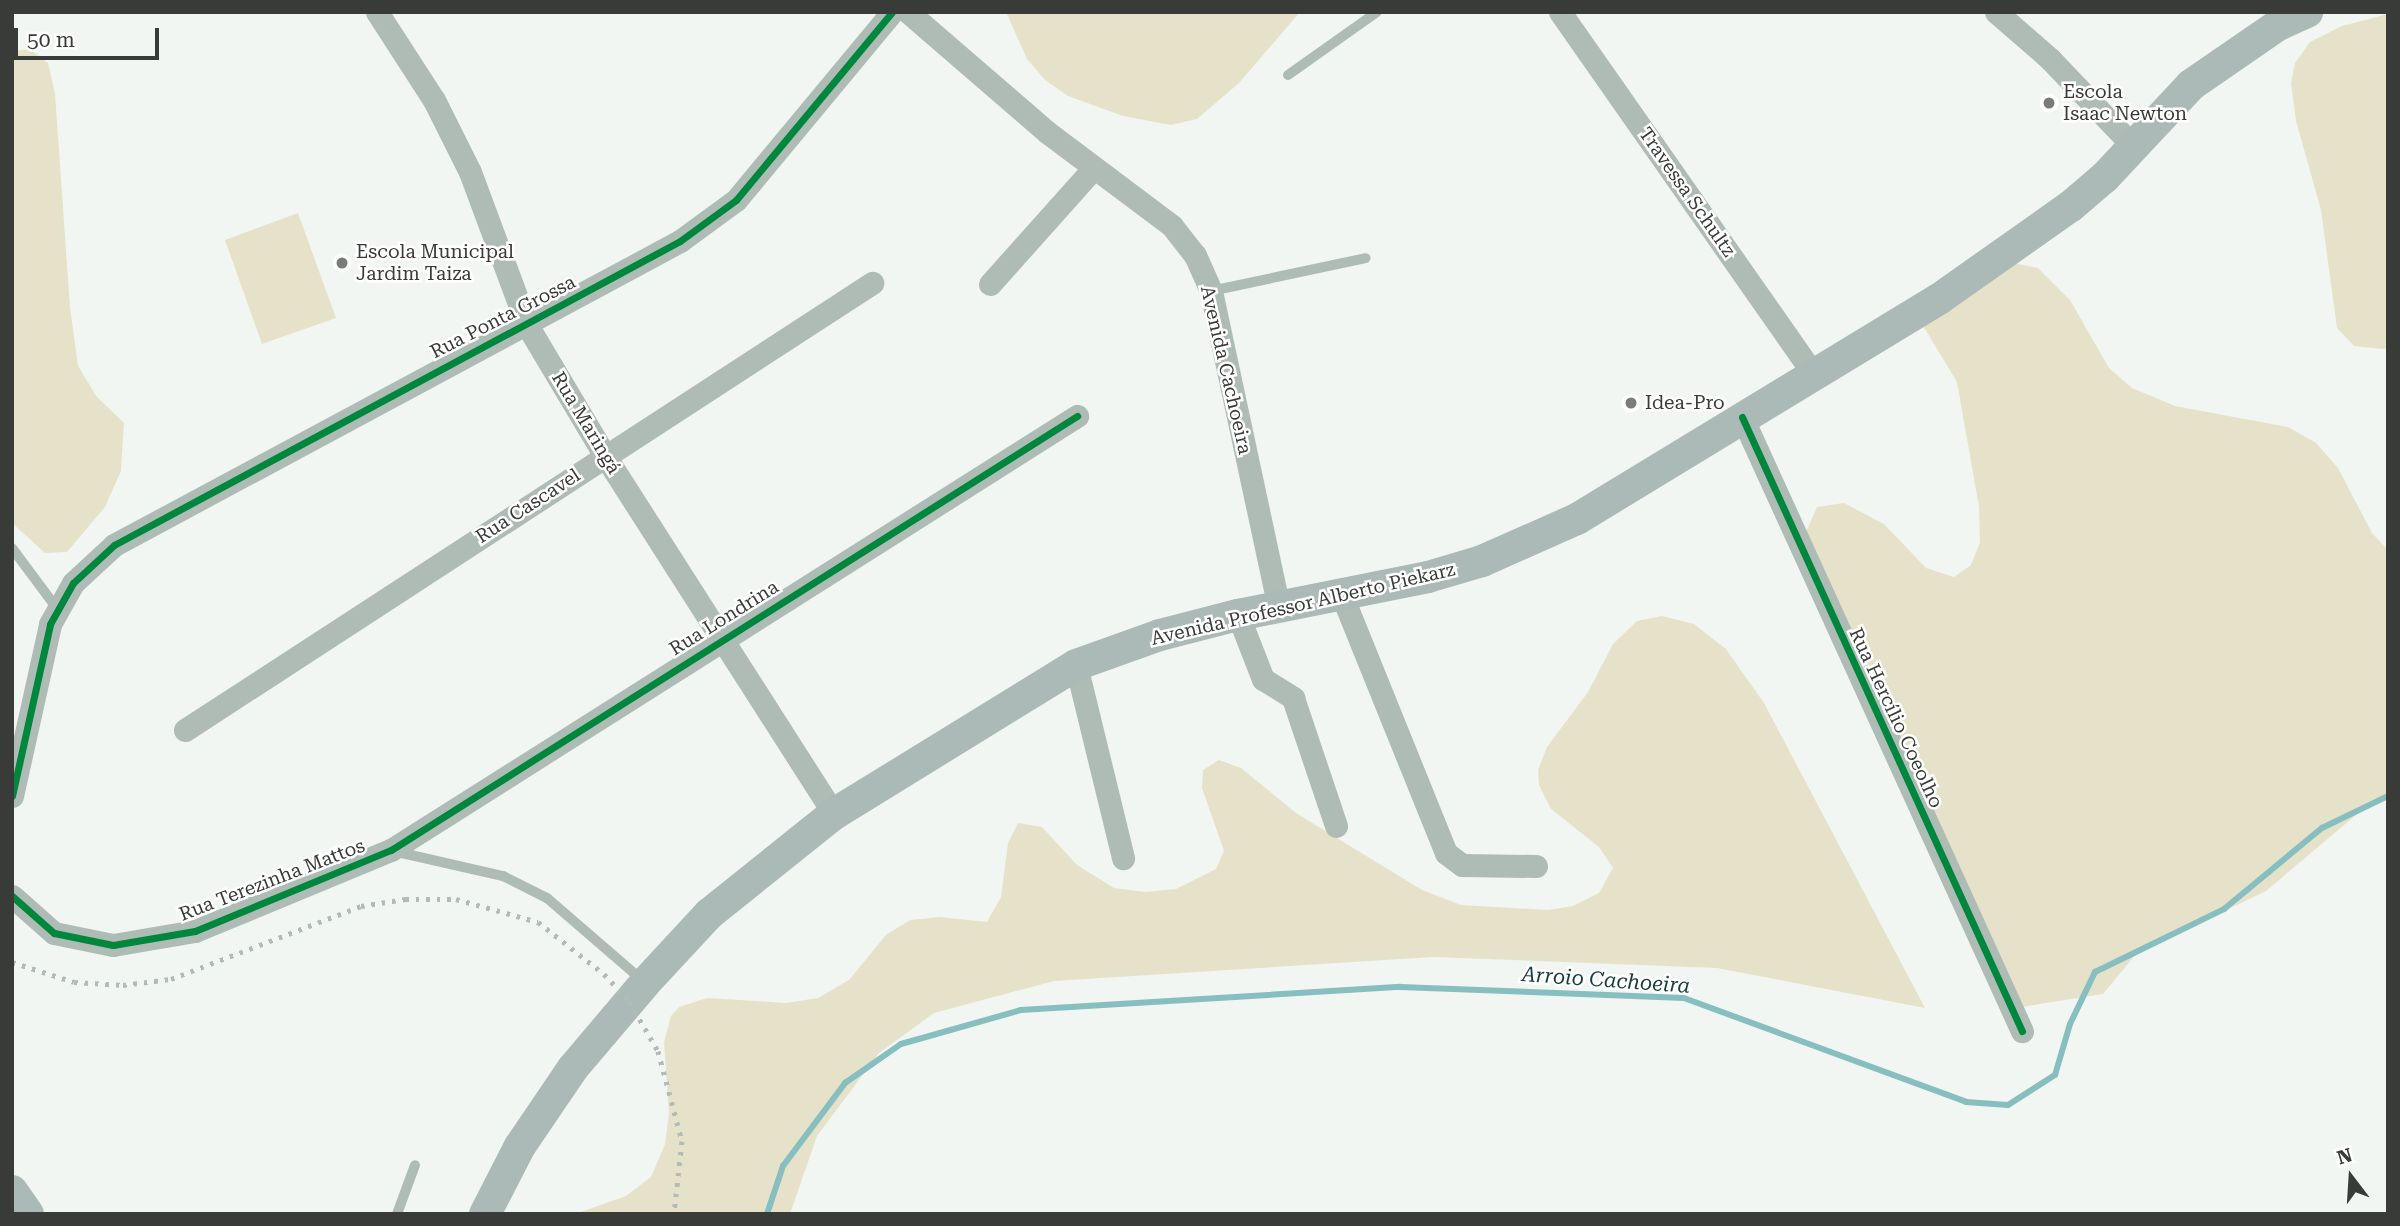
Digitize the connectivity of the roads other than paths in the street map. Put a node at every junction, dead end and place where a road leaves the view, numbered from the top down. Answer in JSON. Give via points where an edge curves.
{"nodes":[{"id":1,"x":377,"y":12,"type":"edge"},
{"id":2,"x":892,"y":12,"type":"edge"},
{"id":3,"x":908,"y":12,"type":"edge"},
{"id":4,"x":1377,"y":12,"type":"edge"},
{"id":5,"x":1560,"y":12,"type":"edge"},
{"id":6,"x":1996,"y":12,"type":"edge"},
{"id":7,"x":2307,"y":12,"type":"edge"},
{"id":8,"x":1288,"y":75,"type":"dead end"},
{"id":9,"x":2133,"y":146,"type":"junction"},
{"id":10,"x":1093,"y":169,"type":"junction"},
{"id":11,"x":1366,"y":258,"type":"dead end"},
{"id":12,"x":872,"y":283,"type":"dead end"},
{"id":13,"x":990,"y":284,"type":"dead end"},
{"id":14,"x":1211,"y":291,"type":"junction"},
{"id":15,"x":527,"y":325,"type":"junction"},
{"id":16,"x":1813,"y":373,"type":"junction"},
{"id":17,"x":1077,"y":416,"type":"dead end"},
{"id":18,"x":1741,"y":417,"type":"junction"},
{"id":19,"x":605,"y":456,"type":"junction"},
{"id":20,"x":12,"y":548,"type":"edge"},
{"id":21,"x":1343,"y":598,"type":"junction"},
{"id":22,"x":1279,"y":608,"type":"junction"},
{"id":23,"x":58,"y":610,"type":"junction"},
{"id":24,"x":1238,"y":615,"type":"junction"},
{"id":25,"x":723,"y":637,"type":"junction"},
{"id":26,"x":1076,"y":665,"type":"junction"},
{"id":27,"x":185,"y":730,"type":"dead end"},
{"id":28,"x":12,"y":796,"type":"edge"},
{"id":29,"x":835,"y":814,"type":"junction"},
{"id":30,"x":1336,"y":826,"type":"dead end"},
{"id":31,"x":391,"y":850,"type":"junction"},
{"id":32,"x":1123,"y":858,"type":"dead end"},
{"id":33,"x":1536,"y":866,"type":"dead end"},
{"id":34,"x":12,"y":896,"type":"edge"},
{"id":35,"x":645,"y":983,"type":"junction"},
{"id":36,"x":2022,"y":1031,"type":"dead end"},
{"id":37,"x":415,"y":1165,"type":"dead end"},
{"id":38,"x":12,"y":1191,"type":"edge"},
{"id":39,"x":28,"y":1214,"type":"edge"},
{"id":40,"x":397,"y":1214,"type":"edge"},
{"id":41,"x":485,"y":1214,"type":"edge"}],
"edges":[{"from":1,"to":15,"type":"street","name":"Rua Maringá","via":[[435,100],[470,172]]},
{"from":2,"to":15,"type":"street","name":"Rua Ponta Grossa","via":[[736,200],[680,241]]},
{"from":3,"to":10,"type":"street","name":"Avenida Cachoeira"},
{"from":4,"to":8,"type":"lane"},
{"from":5,"to":16,"type":"street","name":"Travessa Schultz"},
{"from":6,"to":9,"type":"street","via":[[2050,59]]},
{"from":7,"to":9,"type":"main road","name":"Avenida Professor Alberto Piekarz","via":[[2278,25],[2190,85]]},
{"from":9,"to":16,"type":"main road","name":"Avenida Professor Alberto Piekarz","via":[[2060,214],[1939,299]]},
{"from":10,"to":13,"type":"street"},
{"from":10,"to":14,"type":"street","name":"Avenida Cachoeira","via":[[1171,226],[1195,255]]},
{"from":11,"to":14,"type":"lane"},
{"from":12,"to":19,"type":"street","name":"Rua Cascavel"},
{"from":14,"to":22,"type":"street","name":"Avenida Cachoeira"},
{"from":15,"to":19,"type":"street","name":"Rua Maringá"},
{"from":15,"to":23,"type":"street","name":"Rua Ponta Grossa","via":[[114,545],[73,583]]},
{"from":16,"to":18,"type":"main road","name":"Avenida Professor Alberto Piekarz"},
{"from":17,"to":25,"type":"street","name":"Rua Londrina"},
{"from":18,"to":21,"type":"main road","name":"Avenida Professor Alberto Piekarz","via":[[1577,519],[1482,561]]},
{"from":18,"to":36,"type":"street","name":"Rua Hercílio Coeolho"},
{"from":19,"to":25,"type":"street","name":"Rua Maringá"},
{"from":19,"to":27,"type":"street","name":"Rua Cascavel"},
{"from":20,"to":23,"type":"lane"},
{"from":21,"to":22,"type":"main road","name":"Avenida Professor Alberto Piekarz"},
{"from":21,"to":33,"type":"street","via":[[1446,853],[1462,865]]},
{"from":22,"to":24,"type":"main road","name":"Avenida Professor Alberto Piekarz"},
{"from":23,"to":28,"type":"street","name":"Rua Ponta Grossa","via":[[50,624]]},
{"from":24,"to":26,"type":"main road","name":"Avenida Professor Alberto Piekarz","via":[[1160,635]]},
{"from":24,"to":30,"type":"street","via":[[1262,679],[1295,704]]},
{"from":25,"to":29,"type":"street","name":"Rua Maringá"},
{"from":25,"to":31,"type":"street","name":"Rua Londrina"},
{"from":26,"to":29,"type":"main road","name":"Avenida Professor Alberto Piekarz"},
{"from":26,"to":32,"type":"street"},
{"from":29,"to":35,"type":"main road","name":"Avenida Professor Alberto Piekarz","via":[[709,914]]},
{"from":31,"to":34,"type":"street","name":"Rua Terezinha Mattos","via":[[195,931],[113,945],[54,933]]},
{"from":31,"to":35,"type":"lane","name":"Rua Terezinha Mattos","via":[[503,876],[547,898]]},
{"from":35,"to":41,"type":"main road","name":"Avenida Professor Alberto Piekarz","via":[[573,1068],[520,1146]]},
{"from":37,"to":40,"type":"lane"},
{"from":38,"to":39,"type":"main road"}]}
